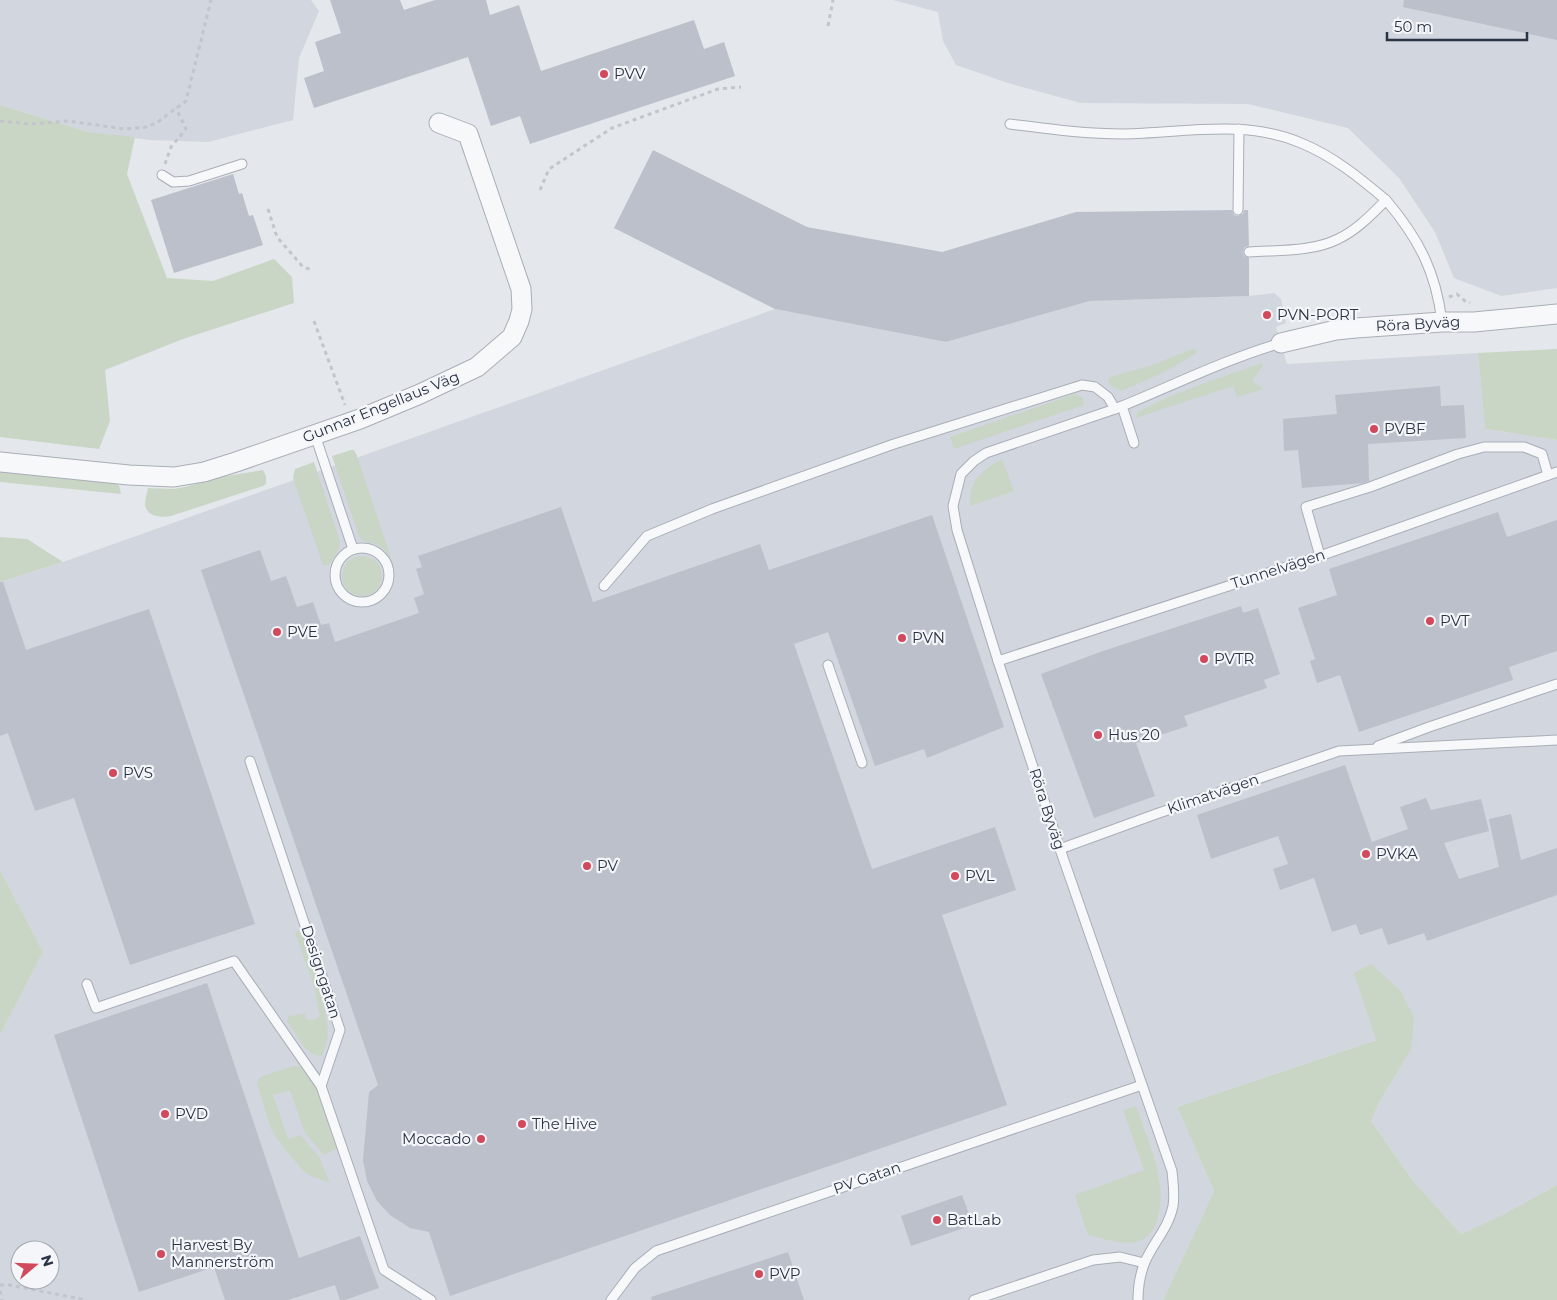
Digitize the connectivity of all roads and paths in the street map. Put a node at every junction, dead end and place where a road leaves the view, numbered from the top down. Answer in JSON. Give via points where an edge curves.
{"nodes":[{"id":1,"x":211,"y":0,"type":"edge"},
{"id":2,"x":833,"y":0,"type":"edge"},
{"id":3,"x":828,"y":26,"type":"dead end"},
{"id":4,"x":741,"y":87,"type":"dead end"},
{"id":5,"x":176,"y":108,"type":"junction"},
{"id":6,"x":0,"y":121,"type":"edge"},
{"id":7,"x":440,"y":123,"type":"dead end"},
{"id":8,"x":1010,"y":124,"type":"dead end"},
{"id":9,"x":1239,"y":129,"type":"junction"},
{"id":10,"x":242,"y":164,"type":"dead end"},
{"id":11,"x":162,"y":175,"type":"joint"},
{"id":12,"x":540,"y":190,"type":"dead end"},
{"id":13,"x":1386,"y":200,"type":"junction"},
{"id":14,"x":268,"y":209,"type":"dead end"},
{"id":15,"x":1238,"y":210,"type":"dead end"},
{"id":16,"x":1249,"y":252,"type":"dead end"},
{"id":17,"x":312,"y":270,"type":"dead end"},
{"id":18,"x":1557,"y":314,"type":"edge"},
{"id":19,"x":314,"y":321,"type":"dead end"},
{"id":20,"x":1442,"y":322,"type":"junction"},
{"id":21,"x":1281,"y":342,"type":"joint"},
{"id":22,"x":1118,"y":408,"type":"junction"},
{"id":23,"x":351,"y":422,"type":"junction"},
{"id":24,"x":315,"y":435,"type":"junction"},
{"id":25,"x":1134,"y":443,"type":"dead end"},
{"id":26,"x":0,"y":462,"type":"edge"},
{"id":27,"x":1552,"y":473,"type":"edge"},
{"id":28,"x":353,"y":549,"type":"junction"},
{"id":29,"x":1320,"y":556,"type":"junction"},
{"id":30,"x":604,"y":586,"type":"dead end"},
{"id":31,"x":998,"y":661,"type":"junction"},
{"id":32,"x":828,"y":665,"type":"dead end"},
{"id":33,"x":1557,"y":684,"type":"edge"},
{"id":34,"x":1557,"y":740,"type":"edge"},
{"id":35,"x":1369,"y":749,"type":"junction"},
{"id":36,"x":250,"y":762,"type":"dead end"},
{"id":37,"x":862,"y":763,"type":"dead end"},
{"id":38,"x":1060,"y":849,"type":"junction"},
{"id":39,"x":87,"y":984,"type":"dead end"},
{"id":40,"x":321,"y":1086,"type":"junction"},
{"id":41,"x":1142,"y":1086,"type":"junction"},
{"id":42,"x":1144,"y":1263,"type":"junction"},
{"id":43,"x":0,"y":1285,"type":"edge"},
{"id":44,"x":0,"y":1291,"type":"edge"},
{"id":45,"x":2,"y":1300,"type":"edge"},
{"id":46,"x":86,"y":1300,"type":"edge"},
{"id":47,"x":431,"y":1300,"type":"edge"},
{"id":48,"x":612,"y":1300,"type":"edge"},
{"id":49,"x":974,"y":1300,"type":"edge"},
{"id":50,"x":1138,"y":1300,"type":"edge"}],
"edges":[{"from":1,"to":5,"type":"path","via":[[186,101]]},
{"from":2,"to":3,"type":"path"},
{"from":4,"to":12,"type":"path","via":[[718,89],[612,128],[549,169]]},
{"from":5,"to":6,"type":"path","via":[[148,127],[125,129],[68,121],[30,124]]},
{"from":5,"to":11,"type":"path","via":[[186,130],[171,146]]},
{"from":7,"to":23,"type":"street","name":"Gunnar Engellaus Väg","via":[[468,134],[521,289],[519,321],[512,337],[477,367]]},
{"from":8,"to":9,"type":"lane","via":[[1071,132],[1116,133]]},
{"from":9,"to":13,"type":"lane","via":[[1300,142],[1358,176]]},
{"from":9,"to":15,"type":"lane"},
{"from":10,"to":11,"type":"lane","via":[[189,181],[173,182]]},
{"from":13,"to":16,"type":"lane","via":[[1365,222],[1337,240],[1319,246]]},
{"from":13,"to":20,"type":"lane","via":[[1419,245],[1439,300]]},
{"from":14,"to":17,"type":"path","via":[[277,237],[303,267]]},
{"from":18,"to":20,"type":"street","name":"Röra Byväg"},
{"from":19,"to":23,"type":"path"},
{"from":20,"to":21,"type":"street","name":"Röra Byväg","via":[[1336,330]]},
{"from":21,"to":22,"type":"lane","name":"Röra Byväg","via":[[1247,353]]},
{"from":22,"to":25,"type":"lane"},
{"from":22,"to":30,"type":"lane","via":[[1095,386],[1082,384],[894,444],[646,536]]},
{"from":22,"to":31,"type":"lane","name":"Röra Byväg","via":[[986,453],[961,474],[953,506]]},
{"from":23,"to":24,"type":"street","name":"Gunnar Engellaus Väg"},
{"from":24,"to":26,"type":"street","name":"Gunnar Engellaus Väg","via":[[204,472],[174,478]]},
{"from":24,"to":28,"type":"lane"},
{"from":27,"to":29,"type":"lane","name":"Tunnelvägen"},
{"from":27,"to":29,"type":"lane","via":[[1542,454],[1524,447],[1484,447],[1306,507]]},
{"from":28,"to":28,"type":"lane","via":[[345,553],[335,568],[336,586],[348,599],[357,602],[374,600],[387,587],[389,578],[385,560],[371,549]]},
{"from":29,"to":31,"type":"lane","name":"Tunnelvägen"},
{"from":31,"to":38,"type":"lane","name":"Röra Byväg"},
{"from":32,"to":37,"type":"lane"},
{"from":33,"to":35,"type":"lane","name":"Klimatvägen"},
{"from":34,"to":35,"type":"lane","name":"Klimatvägen"},
{"from":35,"to":38,"type":"lane","name":"Klimatvägen","via":[[1339,751]]},
{"from":36,"to":40,"type":"lane","name":"Designgatan","via":[[340,1030]]},
{"from":38,"to":41,"type":"lane","name":"Röra Byväg"},
{"from":39,"to":40,"type":"lane","via":[[96,1008],[234,961]]},
{"from":40,"to":47,"type":"lane","via":[[384,1270]]},
{"from":41,"to":42,"type":"lane","name":"Röra Byväg","via":[[1172,1171],[1174,1188],[1172,1208]]},
{"from":41,"to":48,"type":"lane","name":"PV Gatan","via":[[656,1251],[635,1268]]},
{"from":42,"to":49,"type":"lane","via":[[1120,1257],[1093,1260]]},
{"from":42,"to":50,"type":"lane","name":"Röra Byväg"},
{"from":43,"to":46,"type":"path"},
{"from":44,"to":45,"type":"path"}]}
